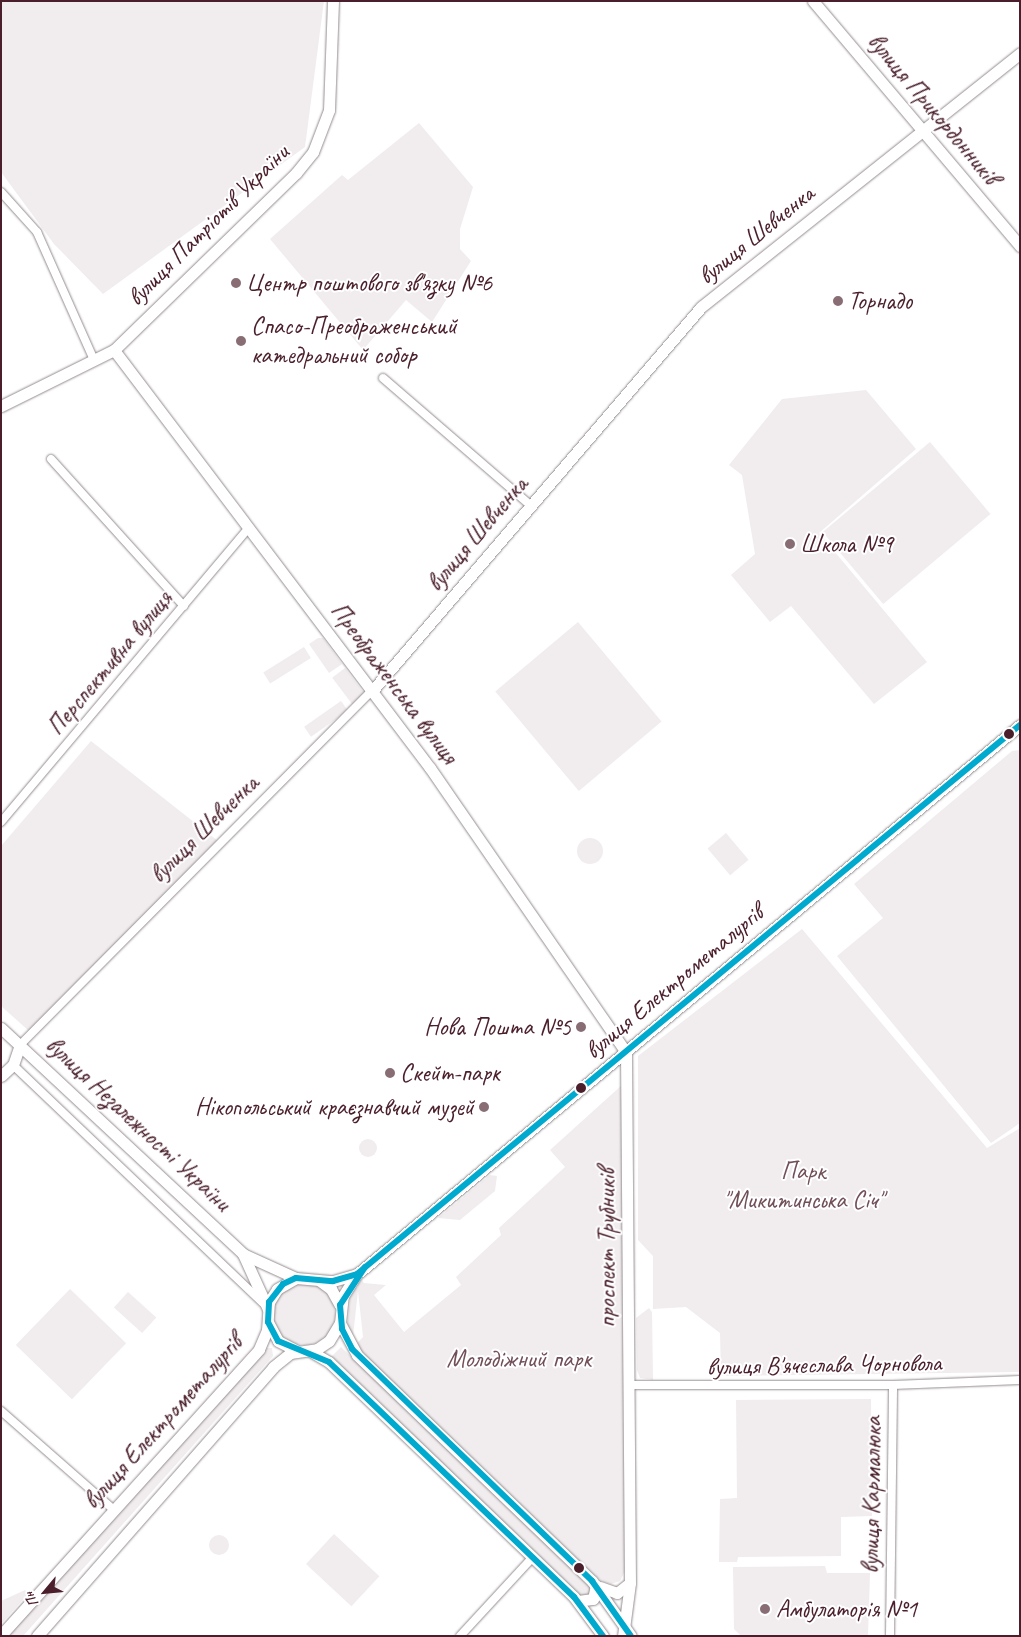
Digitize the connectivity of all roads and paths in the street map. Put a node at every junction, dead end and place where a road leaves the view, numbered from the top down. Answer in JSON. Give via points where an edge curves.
{"nodes":[{"id":1,"x":333,"y":1,"type":"edge"},
{"id":2,"x":813,"y":1,"type":"edge"},
{"id":3,"x":1020,"y":53,"type":"edge"},
{"id":4,"x":921,"y":131,"type":"junction"},
{"id":5,"x":1,"y":192,"type":"edge"},
{"id":6,"x":1020,"y":246,"type":"edge"},
{"id":7,"x":114,"y":350,"type":"junction"},
{"id":8,"x":94,"y":360,"type":"junction"},
{"id":9,"x":383,"y":378,"type":"dead end"},
{"id":10,"x":1,"y":406,"type":"edge"},
{"id":11,"x":51,"y":459,"type":"dead end"},
{"id":12,"x":530,"y":505,"type":"junction"},
{"id":13,"x":249,"y":528,"type":"junction"},
{"id":14,"x":184,"y":606,"type":"junction"},
{"id":15,"x":372,"y":691,"type":"junction"},
{"id":16,"x":1020,"y":725,"type":"edge"},
{"id":17,"x":1,"y":822,"type":"edge"},
{"id":18,"x":1,"y":1028,"type":"edge"},
{"id":19,"x":20,"y":1045,"type":"junction"},
{"id":20,"x":626,"y":1052,"type":"junction"},
{"id":21,"x":13,"y":1066,"type":"junction"},
{"id":22,"x":1,"y":1076,"type":"edge"},
{"id":23,"x":243,"y":1254,"type":"junction"},
{"id":24,"x":357,"y":1274,"type":"junction"},
{"id":25,"x":296,"y":1278,"type":"junction"},
{"id":26,"x":320,"y":1281,"type":"junction"},
{"id":27,"x":340,"y":1305,"type":"junction"},
{"id":28,"x":265,"y":1306,"type":"junction"},
{"id":29,"x":268,"y":1322,"type":"junction"},
{"id":30,"x":340,"y":1322,"type":"junction"},
{"id":31,"x":296,"y":1350,"type":"junction"},
{"id":32,"x":310,"y":1351,"type":"junction"},
{"id":33,"x":1020,"y":1380,"type":"edge"},
{"id":34,"x":630,"y":1385,"type":"junction"},
{"id":35,"x":893,"y":1385,"type":"junction"},
{"id":36,"x":1,"y":1411,"type":"edge"},
{"id":37,"x":114,"y":1510,"type":"junction"},
{"id":38,"x":533,"y":1557,"type":"junction"},
{"id":39,"x":594,"y":1583,"type":"junction"},
{"id":40,"x":630,"y":1583,"type":"junction"},
{"id":41,"x":578,"y":1601,"type":"junction"},
{"id":42,"x":624,"y":1630,"type":"edge"},
{"id":43,"x":1,"y":1636,"type":"edge"},
{"id":44,"x":36,"y":1636,"type":"edge"},
{"id":45,"x":460,"y":1636,"type":"edge"},
{"id":46,"x":602,"y":1636,"type":"edge"},
{"id":47,"x":631,"y":1636,"type":"edge"},
{"id":48,"x":890,"y":1636,"type":"edge"}],
"edges":[{"from":1,"to":7,"type":"main road","name":"вулиця Патріотів України","via":[[329,110],[313,152]]},
{"from":2,"to":4,"type":"main road","name":"вулиця Прикордонників"},
{"from":3,"to":4,"type":"main road","name":"вулиця Шевченка"},
{"from":4,"to":6,"type":"main road","name":"вулиця Прикордонників"},
{"from":4,"to":12,"type":"main road","name":"вулиця Шевченка","via":[[701,308]]},
{"from":5,"to":8,"type":"street","via":[[36,232]]},
{"from":7,"to":8,"type":"main road","name":"вулиця Патріотів України"},
{"from":7,"to":13,"type":"main road","name":"Преображенська вулиця"},
{"from":8,"to":10,"type":"main road","name":"вулиця Патріотів України"},
{"from":9,"to":12,"type":"street"},
{"from":11,"to":14,"type":"street"},
{"from":12,"to":15,"type":"main road","name":"вулиця Шевченка"},
{"from":13,"to":14,"type":"street","name":"Перспективна вулиця"},
{"from":13,"to":15,"type":"main road","name":"Преображенська вулиця"},
{"from":14,"to":17,"type":"street","name":"Перспективна вулиця"},
{"from":15,"to":19,"type":"street","name":"вулиця Шевченка"},
{"from":15,"to":20,"type":"main road","name":"Преображенська вулиця","via":[[612,1027]]},
{"from":16,"to":20,"type":"main road","name":"вулиця Електрометалургів"},
{"from":18,"to":19,"type":"main road","name":"вулиця Незалежності України"},
{"from":19,"to":21,"type":"main road","name":"вулиця Шевченка"},
{"from":19,"to":23,"type":"main road","name":"вулиця Незалежності України"},
{"from":20,"to":24,"type":"main road","name":"вулиця Електрометалургів"},
{"from":20,"to":34,"type":"main road","name":"проспект Трубників"},
{"from":21,"to":22,"type":"main road"},
{"from":21,"to":28,"type":"street"},
{"from":23,"to":25,"type":"main road"},
{"from":23,"to":28,"type":"main road"},
{"from":24,"to":26,"type":"main road","name":"вулиця Електрометалургів"},
{"from":24,"to":27,"type":"main road","name":"вулиця Електрометалургів"},
{"from":25,"to":26,"type":"main road","name":"вулиця Електрометалургів"},
{"from":25,"to":28,"type":"main road","name":"вулиця Електрометалургів","via":[[277,1289]]},
{"from":26,"to":27,"type":"main road","via":[[332,1289]]},
{"from":27,"to":30,"type":"main road","name":"вулиця Електрометалургів"},
{"from":28,"to":29,"type":"main road","name":"вулиця Електрометалургів"},
{"from":29,"to":31,"type":"main road","via":[[278,1340]]},
{"from":29,"to":37,"type":"main road","name":"вулиця Електрометалургів","via":[[259,1348]]},
{"from":30,"to":32,"type":"main road","via":[[330,1341]]},
{"from":30,"to":39,"type":"main road","name":"проспект Трубників","via":[[357,1355]]},
{"from":31,"to":32,"type":"main road"},
{"from":31,"to":44,"type":"main road","name":"вулиця Електрометалургів","via":[[273,1367]]},
{"from":32,"to":38,"type":"main road","via":[[329,1362]]},
{"from":33,"to":35,"type":"street","name":"вулиця В'ячеслава Чорновола"},
{"from":34,"to":35,"type":"street","name":"вулиця В'ячеслава Чорновола"},
{"from":34,"to":40,"type":"main road","name":"проспект Трубників"},
{"from":35,"to":48,"type":"street","name":"вулиця Кармалюка"},
{"from":36,"to":37,"type":"street"},
{"from":37,"to":43,"type":"main road","name":"вулиця Електрометалургів"},
{"from":38,"to":41,"type":"main road"},
{"from":38,"to":45,"type":"street"},
{"from":39,"to":40,"type":"main road","via":[[608,1593],[622,1591]]},
{"from":39,"to":41,"type":"main road","via":[[593,1599]]},
{"from":39,"to":42,"type":"main road","name":"проспект Трубників"},
{"from":40,"to":42,"type":"main road","name":"проспект Трубників"},
{"from":41,"to":46,"type":"main road"},
{"from":42,"to":47,"type":"main road","name":"проспект Трубників"}]}
